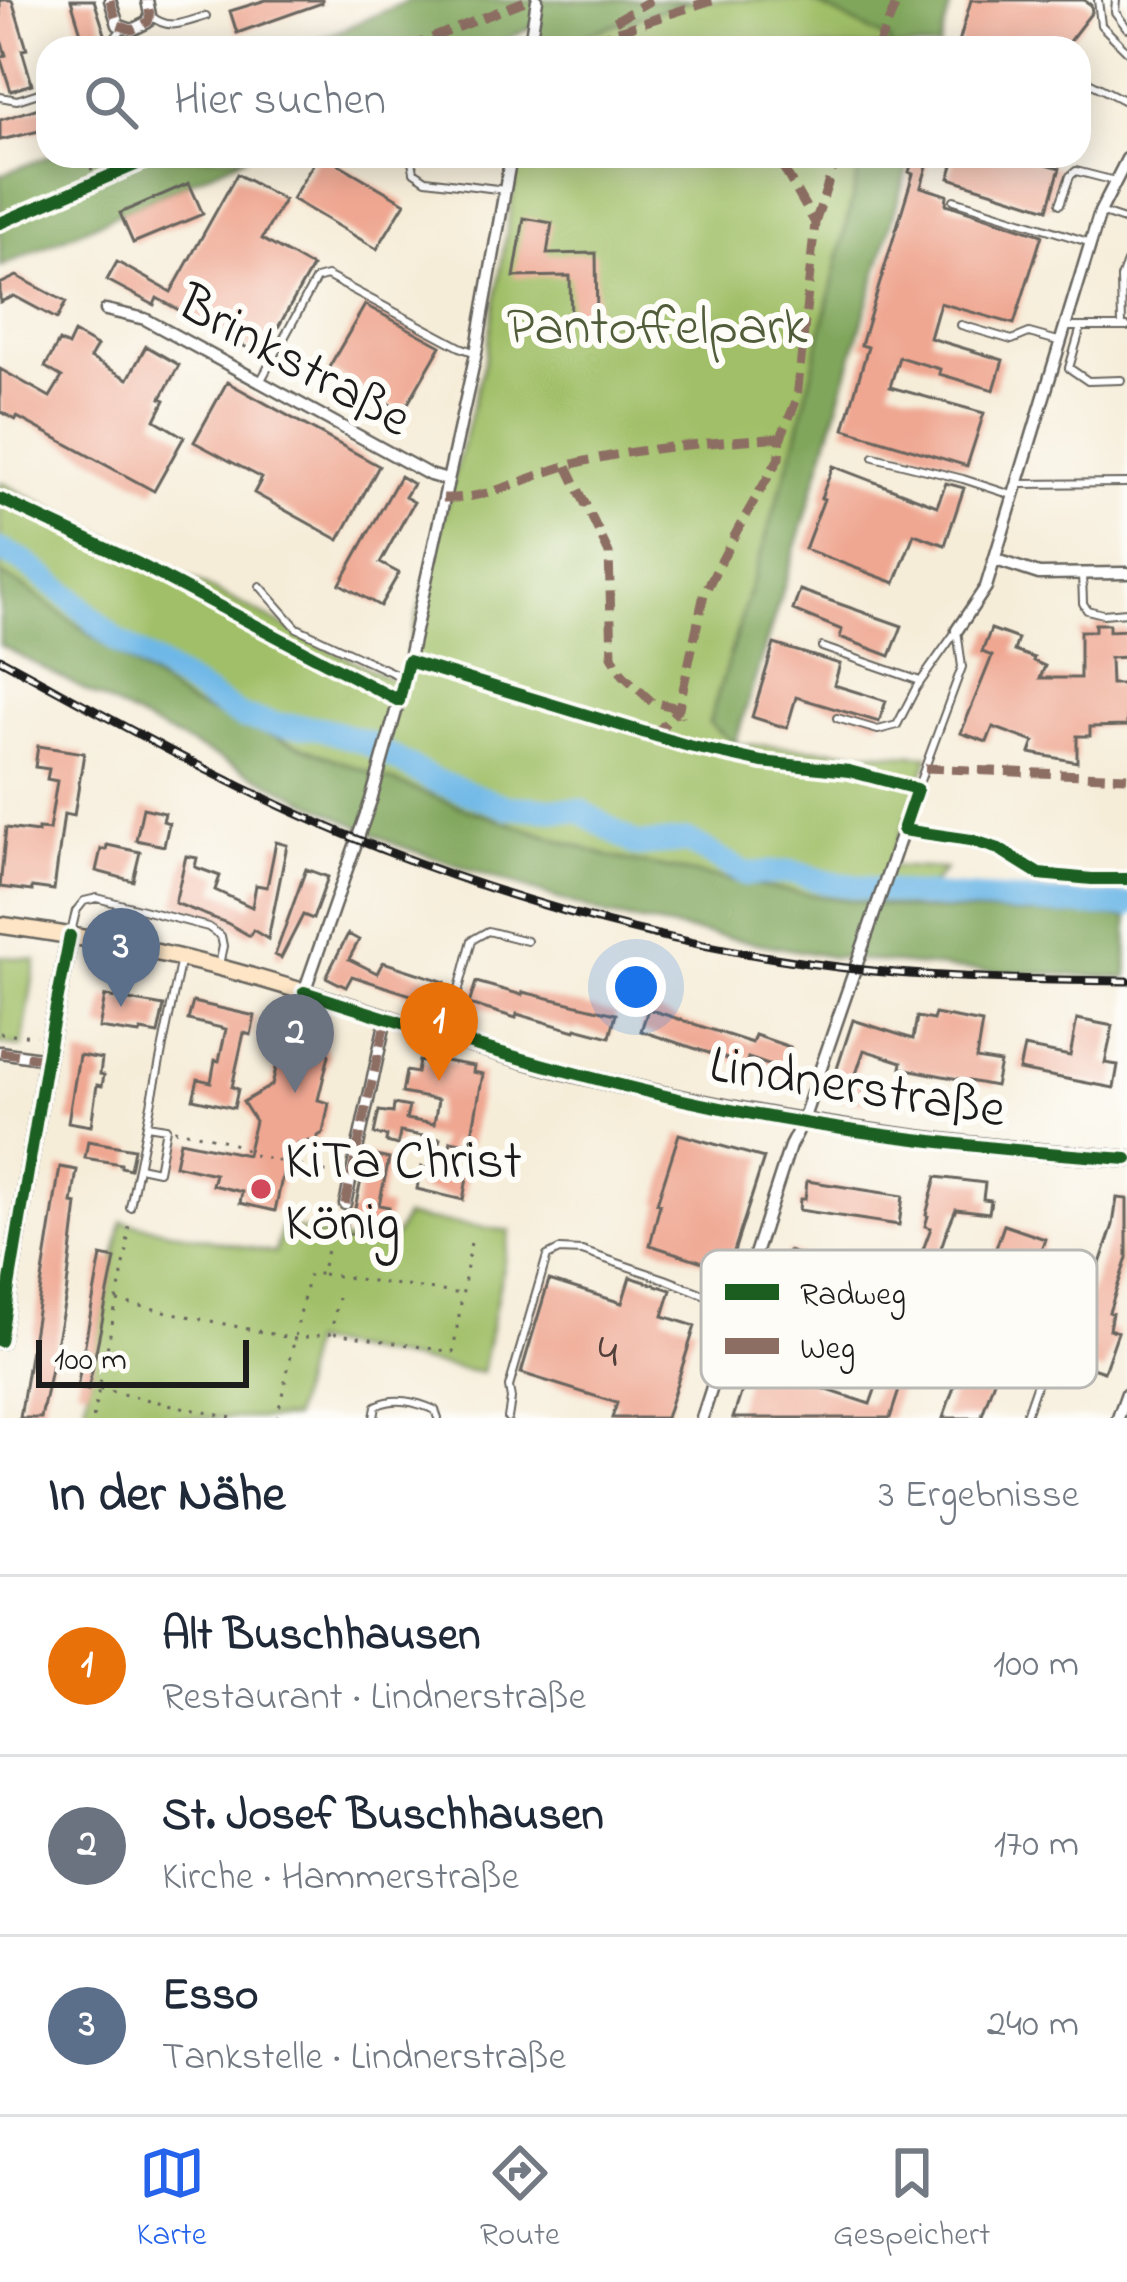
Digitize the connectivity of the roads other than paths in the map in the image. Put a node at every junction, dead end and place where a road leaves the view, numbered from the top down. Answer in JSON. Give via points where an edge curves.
{"nodes":[{"id":1,"x":110,"y":0,"type":"edge"},
{"id":2,"x":147,"y":0,"type":"edge"},
{"id":3,"x":537,"y":0,"type":"edge"},
{"id":4,"x":1098,"y":0,"type":"edge"},
{"id":5,"x":1116,"y":0,"type":"edge"},
{"id":6,"x":150,"y":15,"type":"junction"},
{"id":7,"x":206,"y":16,"type":"dead end"},
{"id":8,"x":122,"y":28,"type":"junction"},
{"id":9,"x":1127,"y":28,"type":"edge"},
{"id":10,"x":116,"y":36,"type":"edge"},
{"id":11,"x":531,"y":36,"type":"edge"},
{"id":12,"x":1127,"y":52,"type":"edge"},
{"id":13,"x":1091,"y":82,"type":"edge"},
{"id":14,"x":36,"y":94,"type":"edge"},
{"id":15,"x":0,"y":97,"type":"edge"},
{"id":16,"x":1127,"y":102,"type":"edge"},
{"id":17,"x":1127,"y":158,"type":"edge"},
{"id":18,"x":413,"y":168,"type":"edge"},
{"id":19,"x":509,"y":168,"type":"edge"},
{"id":20,"x":1114,"y":181,"type":"junction"},
{"id":21,"x":506,"y":190,"type":"junction"},
{"id":22,"x":954,"y":200,"type":"dead end"},
{"id":23,"x":1060,"y":204,"type":"dead end"},
{"id":24,"x":1100,"y":212,"type":"junction"},
{"id":25,"x":1127,"y":221,"type":"edge"},
{"id":26,"x":1091,"y":243,"type":"junction"},
{"id":27,"x":1127,"y":262,"type":"edge"},
{"id":28,"x":106,"y":310,"type":"dead end"},
{"id":29,"x":961,"y":325,"type":"dead end"},
{"id":30,"x":1066,"y":327,"type":"junction"},
{"id":31,"x":1081,"y":327,"type":"junction"},
{"id":32,"x":1125,"y":327,"type":"edge"},
{"id":33,"x":1061,"y":342,"type":"junction"},
{"id":34,"x":476,"y":353,"type":"junction"},
{"id":35,"x":1054,"y":367,"type":"junction"},
{"id":36,"x":1069,"y":368,"type":"junction"},
{"id":37,"x":1121,"y":380,"type":"dead end"},
{"id":38,"x":260,"y":382,"type":"junction"},
{"id":39,"x":874,"y":457,"type":"dead end"},
{"id":40,"x":447,"y":480,"type":"junction"},
{"id":41,"x":1127,"y":483,"type":"edge"},
{"id":42,"x":1017,"y":490,"type":"junction"},
{"id":43,"x":996,"y":560,"type":"junction"},
{"id":44,"x":1082,"y":573,"type":"junction"},
{"id":45,"x":1127,"y":573,"type":"edge"},
{"id":46,"x":260,"y":586,"type":"dead end"},
{"id":47,"x":1127,"y":612,"type":"edge"},
{"id":48,"x":956,"y":630,"type":"junction"},
{"id":49,"x":823,"y":647,"type":"dead end"},
{"id":50,"x":404,"y":678,"type":"junction"},
{"id":51,"x":920,"y":681,"type":"junction"},
{"id":52,"x":837,"y":718,"type":"dead end"},
{"id":53,"x":917,"y":789,"type":"joint"},
{"id":54,"x":0,"y":926,"type":"edge"},
{"id":55,"x":70,"y":936,"type":"junction"},
{"id":56,"x":526,"y":941,"type":"dead end"},
{"id":57,"x":181,"y":958,"type":"junction"},
{"id":58,"x":218,"y":967,"type":"junction"},
{"id":59,"x":304,"y":992,"type":"junction"},
{"id":60,"x":386,"y":1018,"type":"junction"},
{"id":61,"x":446,"y":1037,"type":"junction"},
{"id":62,"x":0,"y":1052,"type":"edge"},
{"id":63,"x":46,"y":1059,"type":"junction"},
{"id":64,"x":802,"y":1123,"type":"junction"},
{"id":65,"x":147,"y":1125,"type":"junction"},
{"id":66,"x":1127,"y":1159,"type":"edge"},
{"id":67,"x":139,"y":1167,"type":"junction"},
{"id":68,"x":345,"y":1204,"type":"road end"},
{"id":69,"x":130,"y":1207,"type":"road end"},
{"id":70,"x":757,"y":1250,"type":"edge"},
{"id":71,"x":701,"y":1293,"type":"edge"},
{"id":72,"x":0,"y":1341,"type":"edge"},
{"id":73,"x":713,"y":1388,"type":"edge"},
{"id":74,"x":1035,"y":1388,"type":"edge"},
{"id":75,"x":1127,"y":1393,"type":"edge"},
{"id":76,"x":374,"y":1418,"type":"edge"},
{"id":77,"x":438,"y":1418,"type":"edge"},
{"id":78,"x":508,"y":1418,"type":"edge"},
{"id":79,"x":703,"y":1418,"type":"edge"},
{"id":80,"x":1025,"y":1418,"type":"edge"},
{"id":81,"x":1118,"y":1418,"type":"edge"}],
"edges":[{"from":1,"to":8,"type":"street"},
{"from":2,"to":6,"type":"street"},
{"from":3,"to":11,"type":"street"},
{"from":4,"to":12,"type":"lane","via":[[1101,25]]},
{"from":5,"to":9,"type":"lane"},
{"from":6,"to":7,"type":"lane","via":[[171,27]]},
{"from":6,"to":8,"type":"street","via":[[142,27]]},
{"from":8,"to":10,"type":"lane"},
{"from":13,"to":16,"type":"lane"},
{"from":14,"to":15,"type":"lane"},
{"from":17,"to":20,"type":"street"},
{"from":18,"to":21,"type":"lane","via":[[426,180]]},
{"from":19,"to":21,"type":"street","name":"Brinkstraße"},
{"from":20,"to":23,"type":"lane","via":[[1076,171]]},
{"from":20,"to":24,"type":"street"},
{"from":21,"to":34,"type":"street","name":"Brinkstraße"},
{"from":22,"to":26,"type":"lane"},
{"from":24,"to":25,"type":"lane"},
{"from":24,"to":26,"type":"street"},
{"from":26,"to":30,"type":"street"},
{"from":27,"to":32,"type":"lane"},
{"from":28,"to":38,"type":"street","name":"Brinkstraße","via":[[146,319]]},
{"from":29,"to":33,"type":"lane","via":[[1012,340],[1028,333]]},
{"from":30,"to":31,"type":"lane"},
{"from":30,"to":33,"type":"street"},
{"from":31,"to":32,"type":"lane"},
{"from":31,"to":36,"type":"lane"},
{"from":33,"to":35,"type":"street"},
{"from":34,"to":38,"type":"lane","via":[[327,276],[316,279]]},
{"from":34,"to":40,"type":"street","name":"Brinkstraße"},
{"from":35,"to":36,"type":"lane"},
{"from":35,"to":42,"type":"street"},
{"from":36,"to":37,"type":"lane","via":[[1088,381]]},
{"from":38,"to":40,"type":"street","name":"Brinkstraße"},
{"from":39,"to":42,"type":"lane"},
{"from":40,"to":50,"type":"street","name":"Brinkstraße"},
{"from":41,"to":42,"type":"lane"},
{"from":42,"to":43,"type":"street"},
{"from":43,"to":44,"type":"street","via":[[1039,574]]},
{"from":43,"to":48,"type":"street"},
{"from":44,"to":45,"type":"street"},
{"from":44,"to":47,"type":"lane","via":[[1087,610]]},
{"from":46,"to":50,"type":"lane","via":[[297,628]]},
{"from":48,"to":51,"type":"lane"},
{"from":48,"to":53,"type":"lane","via":[[962,667]]},
{"from":49,"to":51,"type":"lane"},
{"from":50,"to":59,"type":"street","name":"Brinkstraße"},
{"from":51,"to":52,"type":"lane","via":[[897,725],[878,730]]},
{"from":53,"to":64,"type":"street"},
{"from":54,"to":55,"type":"street","name":"Lindnerstraße"},
{"from":55,"to":57,"type":"street","name":"Lindnerstraße"},
{"from":55,"to":58,"type":"lane","via":[[76,911],[97,898],[208,927],[223,946]]},
{"from":55,"to":63,"type":"street"},
{"from":56,"to":61,"type":"lane","via":[[488,931],[472,940]]},
{"from":57,"to":58,"type":"street","name":"Lindnerstraße"},
{"from":57,"to":65,"type":"lane"},
{"from":58,"to":59,"type":"street","name":"Lindnerstraße"},
{"from":59,"to":60,"type":"street","name":"Lindnerstraße"},
{"from":60,"to":61,"type":"street","name":"Lindnerstraße"},
{"from":60,"to":68,"type":"street"},
{"from":61,"to":64,"type":"street","name":"Lindnerstraße"},
{"from":62,"to":63,"type":"street"},
{"from":63,"to":72,"type":"street"},
{"from":64,"to":66,"type":"street","name":"Lindnerstraße"},
{"from":64,"to":70,"type":"street"},
{"from":65,"to":67,"type":"lane"},
{"from":65,"to":67,"type":"lane","via":[[166,1129],[158,1171]]},
{"from":67,"to":69,"type":"lane"},
{"from":71,"to":78,"type":"lane","via":[[582,1251],[547,1256],[509,1388]]},
{"from":73,"to":79,"type":"street"},
{"from":74,"to":80,"type":"lane"},
{"from":75,"to":81,"type":"street"},
{"from":76,"to":77,"type":"lane","via":[[387,1400],[418,1403]]}]}
